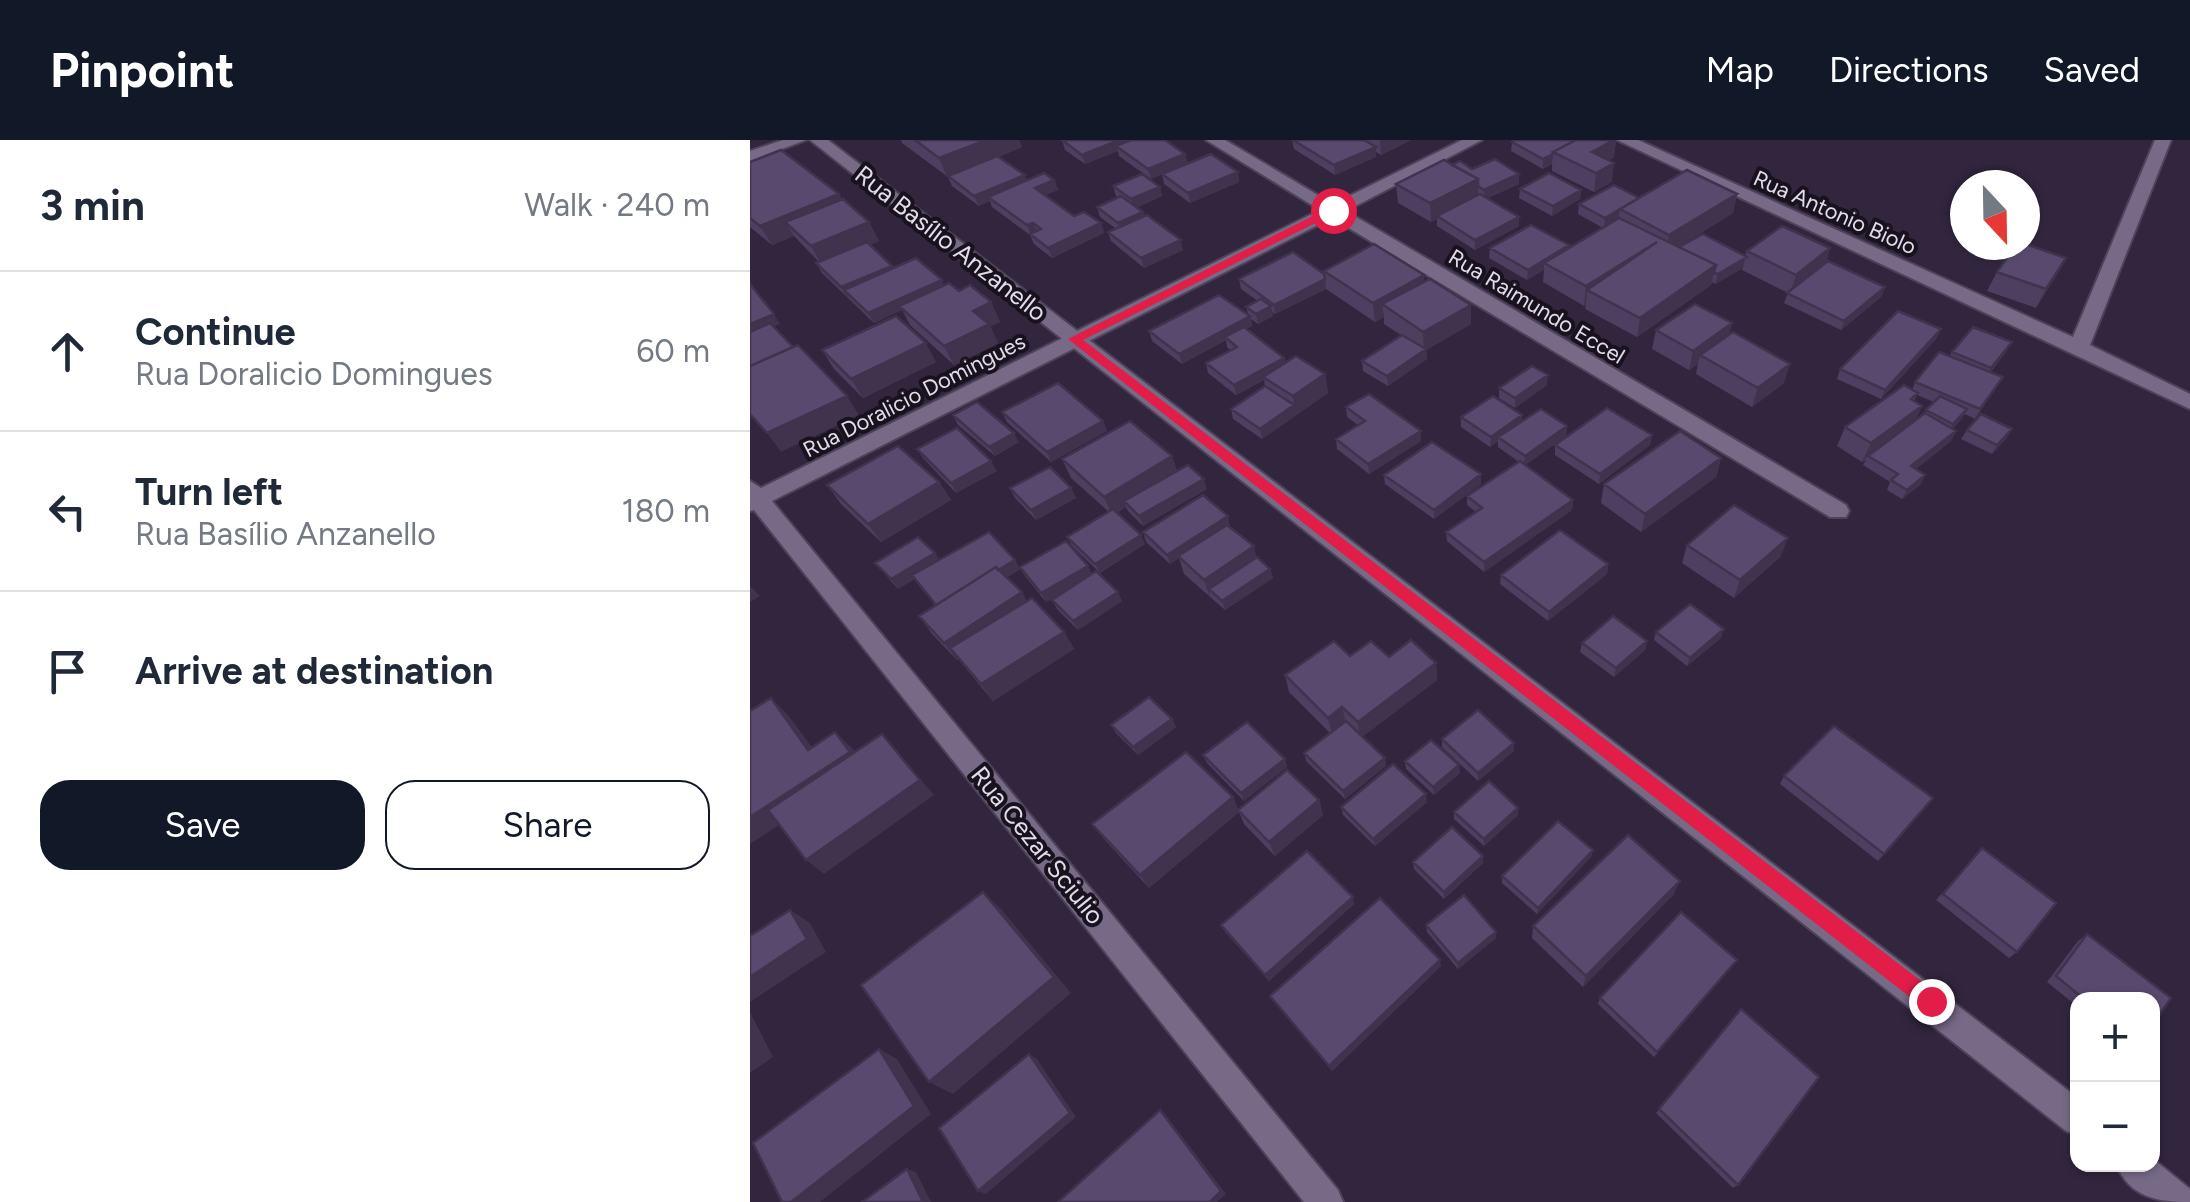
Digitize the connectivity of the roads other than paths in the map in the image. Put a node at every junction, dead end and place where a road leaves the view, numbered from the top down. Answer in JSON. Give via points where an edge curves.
{"nodes":[{"id":1,"x":798,"y":140,"type":"edge"},
{"id":2,"x":818,"y":140,"type":"edge"},
{"id":3,"x":1214,"y":140,"type":"edge"},
{"id":4,"x":1474,"y":140,"type":"edge"},
{"id":5,"x":1625,"y":140,"type":"edge"},
{"id":6,"x":2164,"y":140,"type":"edge"},
{"id":7,"x":750,"y":156,"type":"edge"},
{"id":8,"x":1333,"y":210,"type":"junction"},
{"id":9,"x":1074,"y":339,"type":"junction"},
{"id":10,"x":2080,"y":347,"type":"junction"},
{"id":11,"x":2190,"y":402,"type":"edge"},
{"id":12,"x":753,"y":497,"type":"edge"},
{"id":13,"x":1838,"y":511,"type":"dead end"},
{"id":14,"x":2070,"y":1114,"type":"edge"},
{"id":15,"x":2143,"y":1172,"type":"edge"},
{"id":16,"x":1326,"y":1202,"type":"edge"},
{"id":17,"x":2179,"y":1202,"type":"edge"}],
"edges":[{"from":1,"to":7,"type":"street"},
{"from":2,"to":9,"type":"street","name":"Rua Basílio Anzanello"},
{"from":3,"to":8,"type":"street","name":"Rua Raimundo Eccel"},
{"from":4,"to":8,"type":"street","name":"Rua Doralicio Domingues"},
{"from":5,"to":10,"type":"street","name":"Rua Antonio Biolo"},
{"from":6,"to":10,"type":"street"},
{"from":8,"to":9,"type":"street","name":"Rua Doralicio Domingues"},
{"from":8,"to":13,"type":"street","name":"Rua Raimundo Eccel"},
{"from":9,"to":12,"type":"street","name":"Rua Doralicio Domingues"},
{"from":9,"to":14,"type":"street","name":"Rua Basílio Anzanello"},
{"from":10,"to":11,"type":"street","name":"Rua Antonio Biolo"},
{"from":12,"to":16,"type":"street","name":"Rua Cezar Sciulio"},
{"from":15,"to":17,"type":"street"}]}
